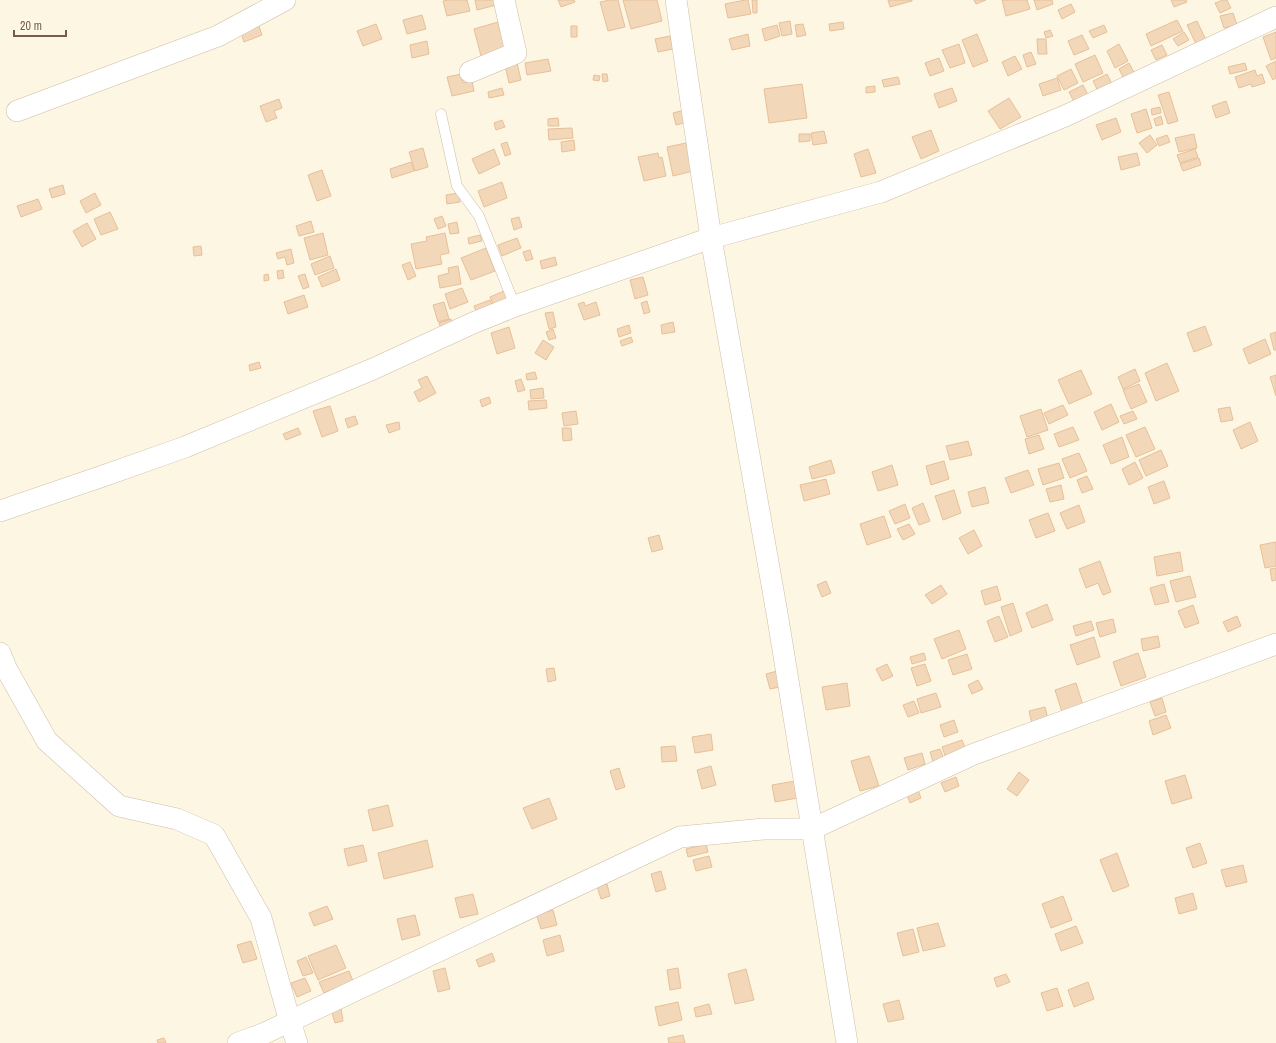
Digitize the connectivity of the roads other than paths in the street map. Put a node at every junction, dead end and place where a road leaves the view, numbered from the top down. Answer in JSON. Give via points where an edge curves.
{"nodes":[{"id":1,"x":285,"y":0,"type":"edge"},
{"id":2,"x":504,"y":0,"type":"edge"},
{"id":3,"x":676,"y":0,"type":"edge"},
{"id":4,"x":1276,"y":17,"type":"edge"},
{"id":5,"x":470,"y":72,"type":"dead end"},
{"id":6,"x":17,"y":111,"type":"dead end"},
{"id":7,"x":441,"y":114,"type":"dead end"},
{"id":8,"x":711,"y":238,"type":"junction"},
{"id":9,"x":515,"y":306,"type":"junction"},
{"id":10,"x":0,"y":511,"type":"edge"},
{"id":11,"x":1276,"y":644,"type":"edge"},
{"id":12,"x":0,"y":653,"type":"edge"},
{"id":13,"x":812,"y":828,"type":"junction"},
{"id":14,"x":290,"y":1022,"type":"junction"},
{"id":15,"x":238,"y":1043,"type":"edge"},
{"id":16,"x":297,"y":1043,"type":"edge"},
{"id":17,"x":847,"y":1043,"type":"edge"}],
"edges":[{"from":1,"to":6,"type":"street","via":[[218,36]]},
{"from":2,"to":5,"type":"street","via":[[516,53]]},
{"from":3,"to":8,"type":"street"},
{"from":4,"to":8,"type":"street","via":[[1065,116],[881,192]]},
{"from":7,"to":9,"type":"lane","via":[[457,186],[479,216]]},
{"from":8,"to":9,"type":"street"},
{"from":8,"to":13,"type":"street"},
{"from":9,"to":10,"type":"street","via":[[373,369],[185,447]]},
{"from":11,"to":13,"type":"street","via":[[974,754]]},
{"from":12,"to":14,"type":"street","via":[[47,741],[119,806],[176,819],[214,835],[261,918]]},
{"from":13,"to":14,"type":"street","via":[[764,829],[680,837]]},
{"from":13,"to":17,"type":"street"},
{"from":14,"to":15,"type":"street"},
{"from":14,"to":16,"type":"street"}]}
